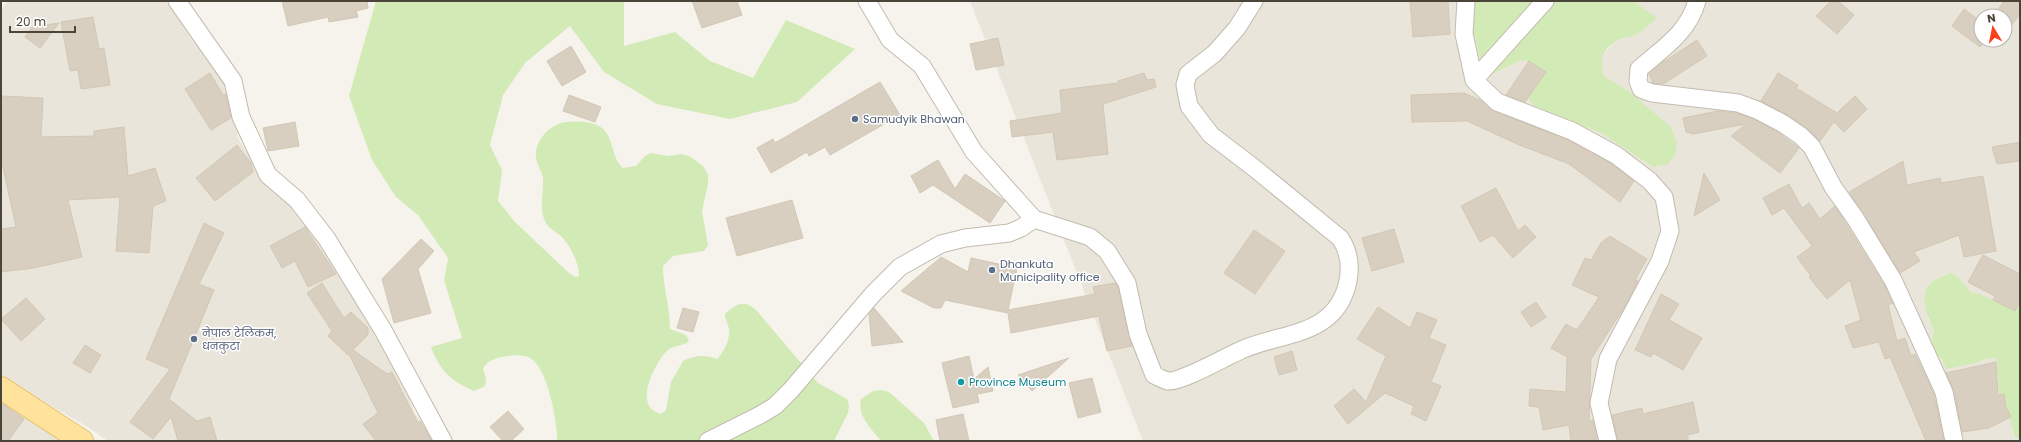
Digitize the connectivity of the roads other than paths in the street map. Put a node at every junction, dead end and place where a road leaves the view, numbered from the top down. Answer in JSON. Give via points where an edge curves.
{"nodes":[{"id":1,"x":176,"y":1,"type":"edge"},
{"id":2,"x":867,"y":1,"type":"edge"},
{"id":3,"x":1254,"y":1,"type":"edge"},
{"id":4,"x":1466,"y":1,"type":"edge"},
{"id":5,"x":1545,"y":1,"type":"edge"},
{"id":6,"x":1697,"y":1,"type":"edge"},
{"id":7,"x":1474,"y":80,"type":"junction"},
{"id":8,"x":1034,"y":219,"type":"junction"},
{"id":9,"x":1,"y":388,"type":"edge"},
{"id":10,"x":82,"y":441,"type":"edge"},
{"id":11,"x":443,"y":441,"type":"edge"},
{"id":12,"x":708,"y":441,"type":"edge"},
{"id":13,"x":1608,"y":441,"type":"edge"},
{"id":14,"x":1954,"y":441,"type":"edge"}],
"edges":[{"from":1,"to":11,"type":"street","via":[[233,81],[241,117],[268,175],[297,200],[327,239],[383,330]]},
{"from":2,"to":8,"type":"street","via":[[890,40],[922,66],[974,152]]},
{"from":3,"to":8,"type":"street","via":[[1237,28],[1215,53],[1188,74],[1185,85],[1189,106],[1211,135],[1340,238],[1346,248],[1349,262],[1346,289],[1338,305],[1320,323],[1299,333],[1262,341],[1187,376],[1169,381],[1154,375],[1138,334],[1127,283],[1107,251],[1090,237]]},
{"from":4,"to":7,"type":"street","via":[[1464,34]]},
{"from":5,"to":7,"type":"street"},
{"from":6,"to":14,"type":"street","via":[[1691,18],[1680,34],[1639,69],[1638,81],[1641,89],[1652,93],[1738,103],[1782,123],[1812,147],[1833,187],[1859,223],[1893,280],[1944,392]]},
{"from":7,"to":13,"type":"street","via":[[1497,102],[1572,130],[1616,155],[1650,181],[1664,197],[1670,231],[1660,261],[1608,359],[1599,402]]},
{"from":8,"to":12,"type":"street","via":[[1009,233],[965,238],[941,244],[900,267],[775,406]]},
{"from":9,"to":10,"type":"main road"}]}
